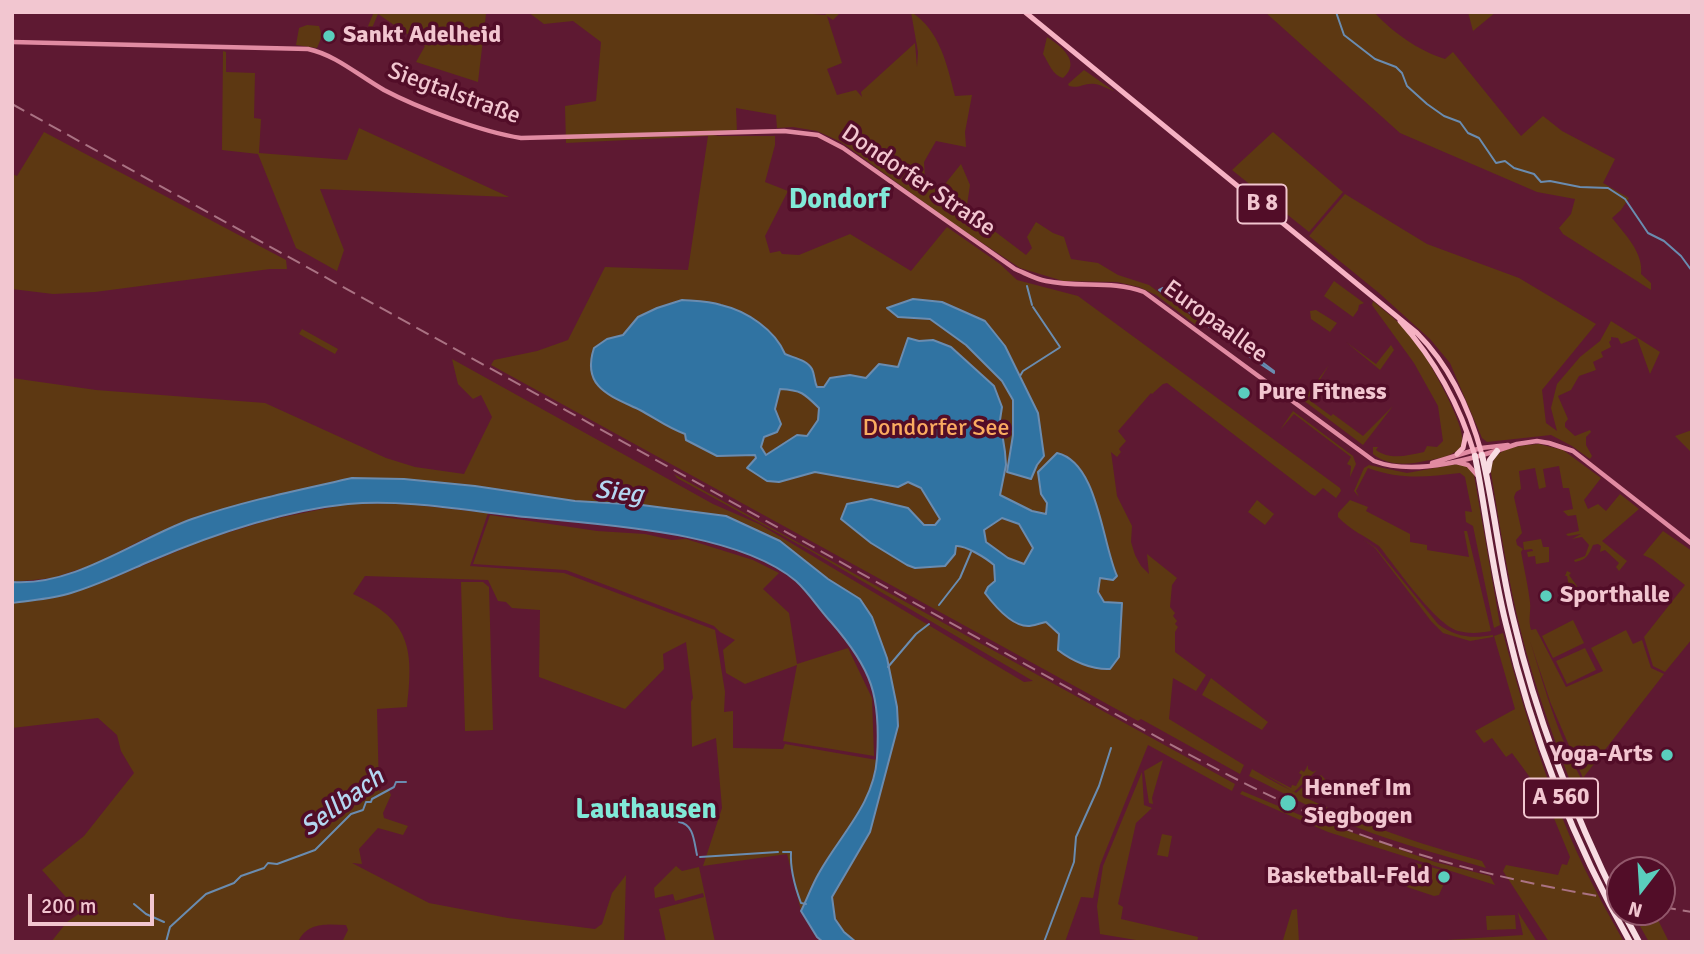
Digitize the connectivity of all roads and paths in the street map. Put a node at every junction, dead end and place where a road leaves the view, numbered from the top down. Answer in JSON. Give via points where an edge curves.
{"nodes":[{"id":1,"x":1025,"y":12,"type":"edge"},
{"id":2,"x":12,"y":42,"type":"edge"},
{"id":3,"x":598,"y":137,"type":"joint"},
{"id":4,"x":1045,"y":281,"type":"joint"},
{"id":5,"x":1388,"y":308,"type":"junction"},
{"id":6,"x":1466,"y":431,"type":"junction"},
{"id":7,"x":1517,"y":444,"type":"junction"},
{"id":8,"x":1497,"y":451,"type":"junction"},
{"id":9,"x":1478,"y":452,"type":"junction"},
{"id":10,"x":1457,"y":454,"type":"junction"},
{"id":11,"x":1451,"y":461,"type":"junction"},
{"id":12,"x":1422,"y":467,"type":"junction"},
{"id":13,"x":1483,"y":478,"type":"junction"},
{"id":14,"x":1692,"y":544,"type":"edge"},
{"id":15,"x":1606,"y":879,"type":"edge"},
{"id":16,"x":1630,"y":926,"type":"edge"},
{"id":17,"x":1630,"y":942,"type":"edge"},
{"id":18,"x":1639,"y":942,"type":"edge"}],
"edges":[{"from":1,"to":5,"type":"main road","number":"B 8"},
{"from":2,"to":3,"type":"main road","name":"Siegtalstraße","via":[[308,50],[328,56],[411,103],[503,135]]},
{"from":3,"to":4,"type":"main road","name":"Dondorfer Straße","via":[[783,131],[818,135],[1015,269]]},
{"from":4,"to":12,"type":"main road","name":"Europaallee","via":[[1115,285],[1144,292],[1366,457],[1395,467]]},
{"from":5,"to":6,"type":"main road","number":"B 8","via":[[1417,340],[1448,390]]},
{"from":5,"to":9,"type":"main road","number":"B 8","via":[[1438,357],[1472,421]]},
{"from":6,"to":9,"type":"main road","number":"B 8"},
{"from":6,"to":10,"type":"main road"},
{"from":7,"to":8,"type":"main road"},
{"from":7,"to":9,"type":"main road"},
{"from":7,"to":14,"type":"main road","via":[[1536,441],[1573,452]]},
{"from":8,"to":9,"type":"main road"},
{"from":8,"to":13,"type":"highway"},
{"from":9,"to":10,"type":"main road","name":"Europaallee"},
{"from":9,"to":11,"type":"main road","name":"Europaallee"},
{"from":9,"to":13,"type":"highway","number":"A 560"},
{"from":10,"to":12,"type":"main road","name":"Europaallee"},
{"from":11,"to":12,"type":"main road","name":"Europaallee"},
{"from":11,"to":13,"type":"main road","via":[[1468,465]]},
{"from":13,"to":15,"type":"highway","number":"A 560","via":[[1541,721]]},
{"from":13,"to":17,"type":"highway","number":"A 560","via":[[1506,624],[1545,757],[1592,871]]},
{"from":16,"to":18,"type":"highway"}]}
